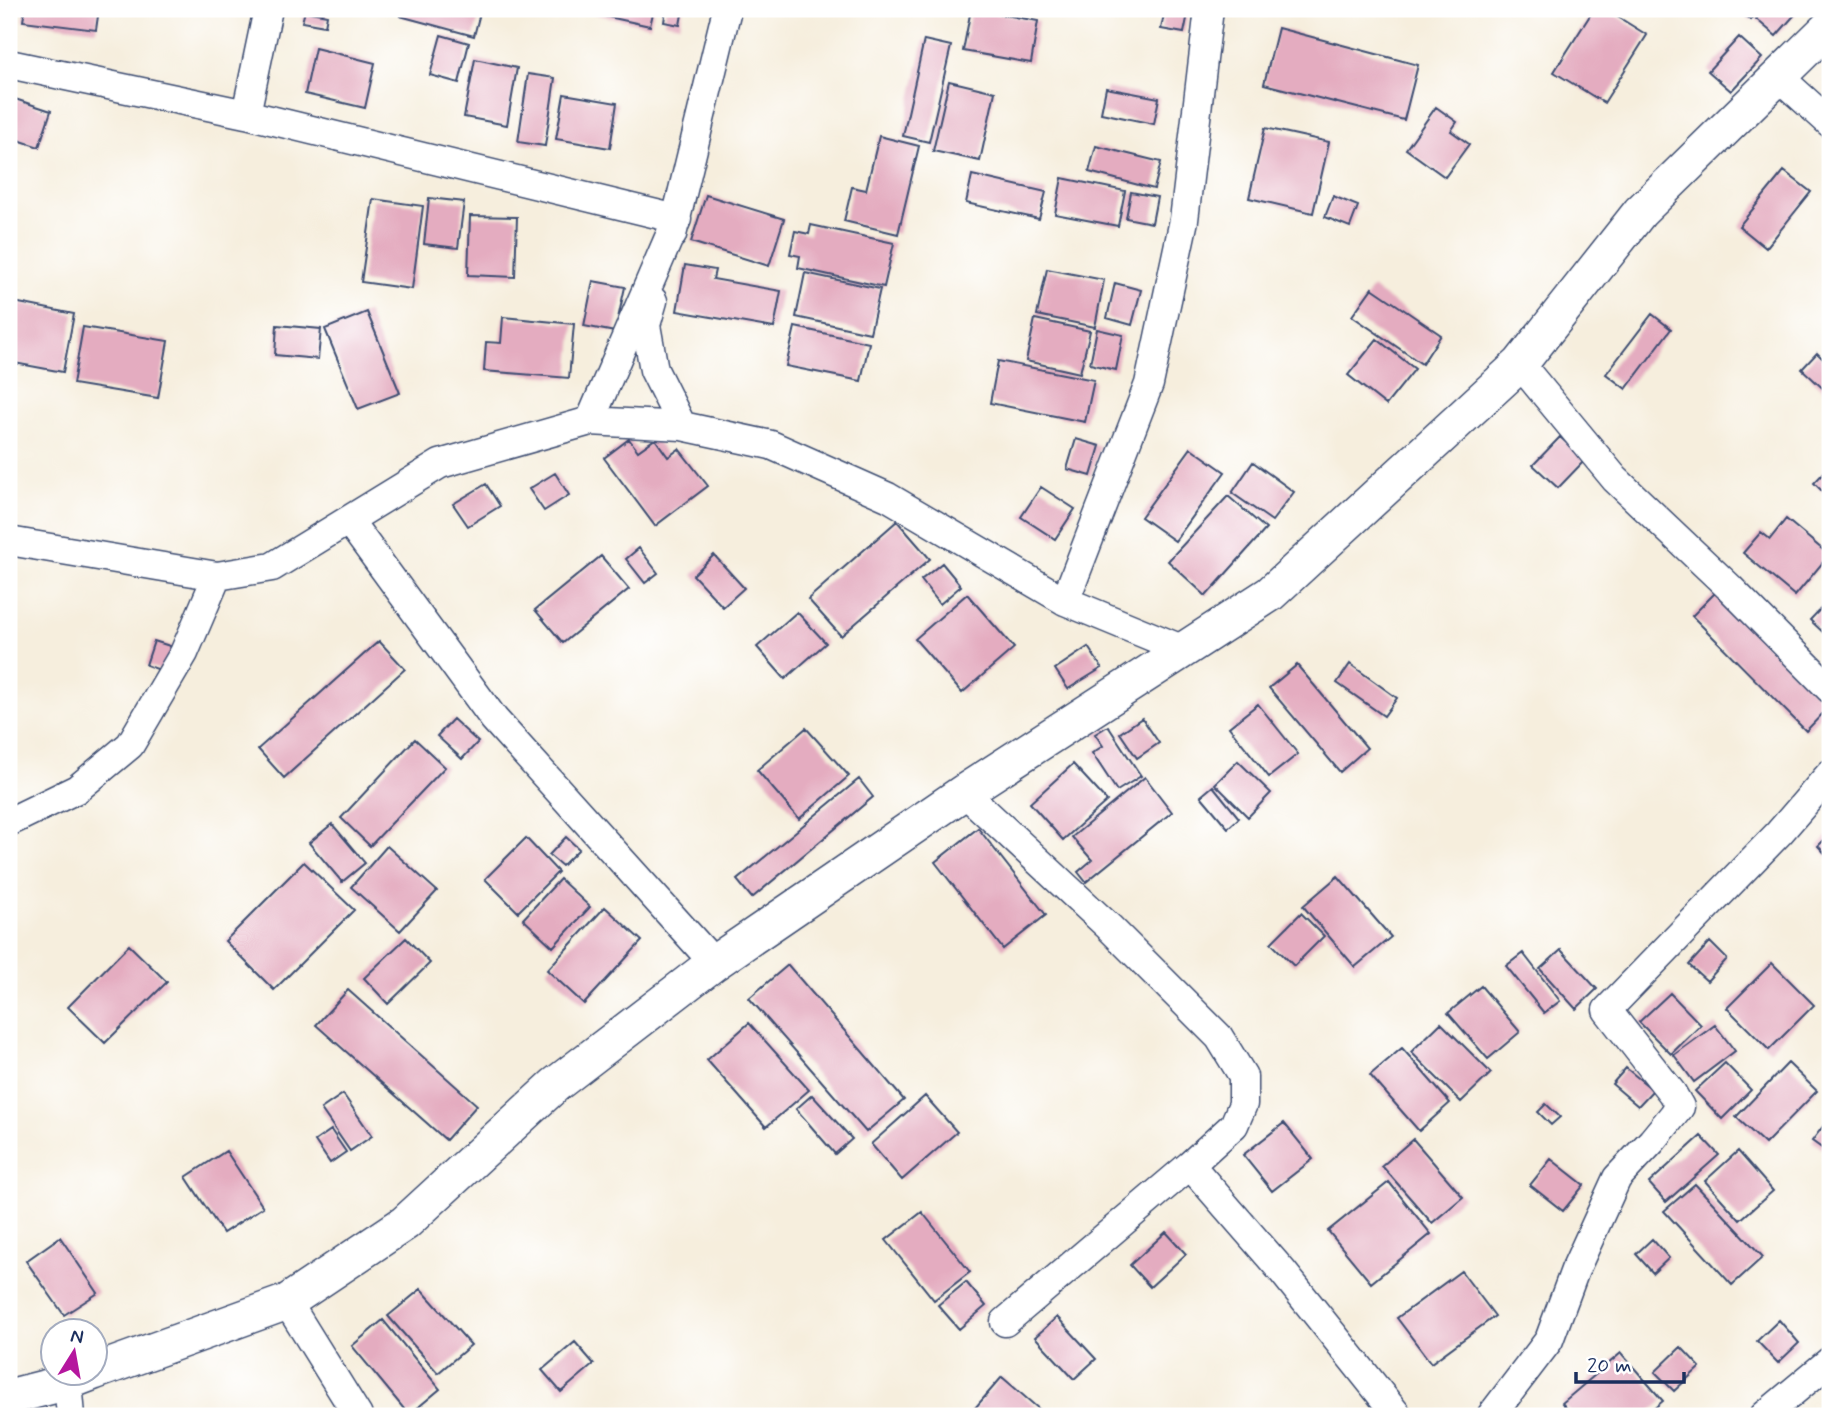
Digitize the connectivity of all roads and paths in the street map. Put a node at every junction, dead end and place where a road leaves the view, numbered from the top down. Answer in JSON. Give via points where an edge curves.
{"nodes":[{"id":1,"x":268,"y":9,"type":"edge"},
{"id":2,"x":727,"y":9,"type":"edge"},
{"id":3,"x":1209,"y":9,"type":"edge"},
{"id":4,"x":1830,"y":26,"type":"edge"},
{"id":5,"x":9,"y":64,"type":"edge"},
{"id":6,"x":1779,"y":77,"type":"junction"},
{"id":7,"x":246,"y":114,"type":"junction"},
{"id":8,"x":1830,"y":123,"type":"edge"},
{"id":9,"x":677,"y":219,"type":"junction"},
{"id":10,"x":1520,"y":365,"type":"junction"},
{"id":11,"x":590,"y":421,"type":"junction"},
{"id":12,"x":682,"y":426,"type":"junction"},
{"id":13,"x":349,"y":521,"type":"junction"},
{"id":14,"x":9,"y":541,"type":"edge"},
{"id":15,"x":217,"y":576,"type":"junction"},
{"id":16,"x":1065,"y":601,"type":"junction"},
{"id":17,"x":1184,"y":650,"type":"junction"},
{"id":18,"x":1830,"y":689,"type":"edge"},
{"id":19,"x":1830,"y":774,"type":"edge"},
{"id":20,"x":964,"y":792,"type":"junction"},
{"id":21,"x":9,"y":822,"type":"edge"},
{"id":22,"x":714,"y":963,"type":"junction"},
{"id":23,"x":1190,"y":1165,"type":"junction"},
{"id":24,"x":287,"y":1302,"type":"junction"},
{"id":25,"x":1005,"y":1322,"type":"dead end"},
{"id":26,"x":1830,"y":1361,"type":"edge"},
{"id":27,"x":108,"y":1368,"type":"edge"},
{"id":28,"x":47,"y":1386,"type":"edge"},
{"id":29,"x":82,"y":1386,"type":"edge"},
{"id":30,"x":9,"y":1396,"type":"edge"},
{"id":31,"x":71,"y":1416,"type":"edge"},
{"id":32,"x":358,"y":1416,"type":"edge"},
{"id":33,"x":1398,"y":1416,"type":"edge"},
{"id":34,"x":1491,"y":1416,"type":"edge"},
{"id":35,"x":1764,"y":1416,"type":"edge"}],
"edges":[{"from":1,"to":7,"type":"street"},
{"from":2,"to":9,"type":"street"},
{"from":3,"to":16,"type":"street","via":[[1184,220],[1149,384]]},
{"from":4,"to":6,"type":"street"},
{"from":5,"to":7,"type":"street"},
{"from":6,"to":8,"type":"street"},
{"from":6,"to":10,"type":"street","via":[[1640,212]]},
{"from":7,"to":9,"type":"street"},
{"from":9,"to":11,"type":"street"},
{"from":9,"to":12,"type":"street","via":[[646,325],[654,370]]},
{"from":10,"to":17,"type":"street","via":[[1270,594]]},
{"from":10,"to":18,"type":"street","via":[[1615,479]]},
{"from":11,"to":12,"type":"street"},
{"from":11,"to":13,"type":"street","via":[[440,464]]},
{"from":12,"to":16,"type":"street","via":[[771,445],[888,497]]},
{"from":13,"to":15,"type":"street","via":[[272,566]]},
{"from":13,"to":22,"type":"street","via":[[494,719]]},
{"from":14,"to":15,"type":"street"},
{"from":15,"to":21,"type":"street","via":[[184,653],[130,745],[77,789]]},
{"from":16,"to":17,"type":"street"},
{"from":17,"to":20,"type":"street"},
{"from":19,"to":34,"type":"street","via":[[1607,1010],[1680,1107],[1617,1178],[1549,1340]]},
{"from":20,"to":22,"type":"street"},
{"from":20,"to":23,"type":"street","via":[[1219,1037],[1242,1076],[1243,1104],[1234,1125]]},
{"from":22,"to":24,"type":"street","via":[[555,1085],[405,1223]]},
{"from":23,"to":25,"type":"street"},
{"from":23,"to":33,"type":"street"},
{"from":24,"to":27,"type":"street"},
{"from":24,"to":32,"type":"street"},
{"from":26,"to":35,"type":"street"},
{"from":28,"to":30,"type":"street"},
{"from":29,"to":31,"type":"street"}]}
